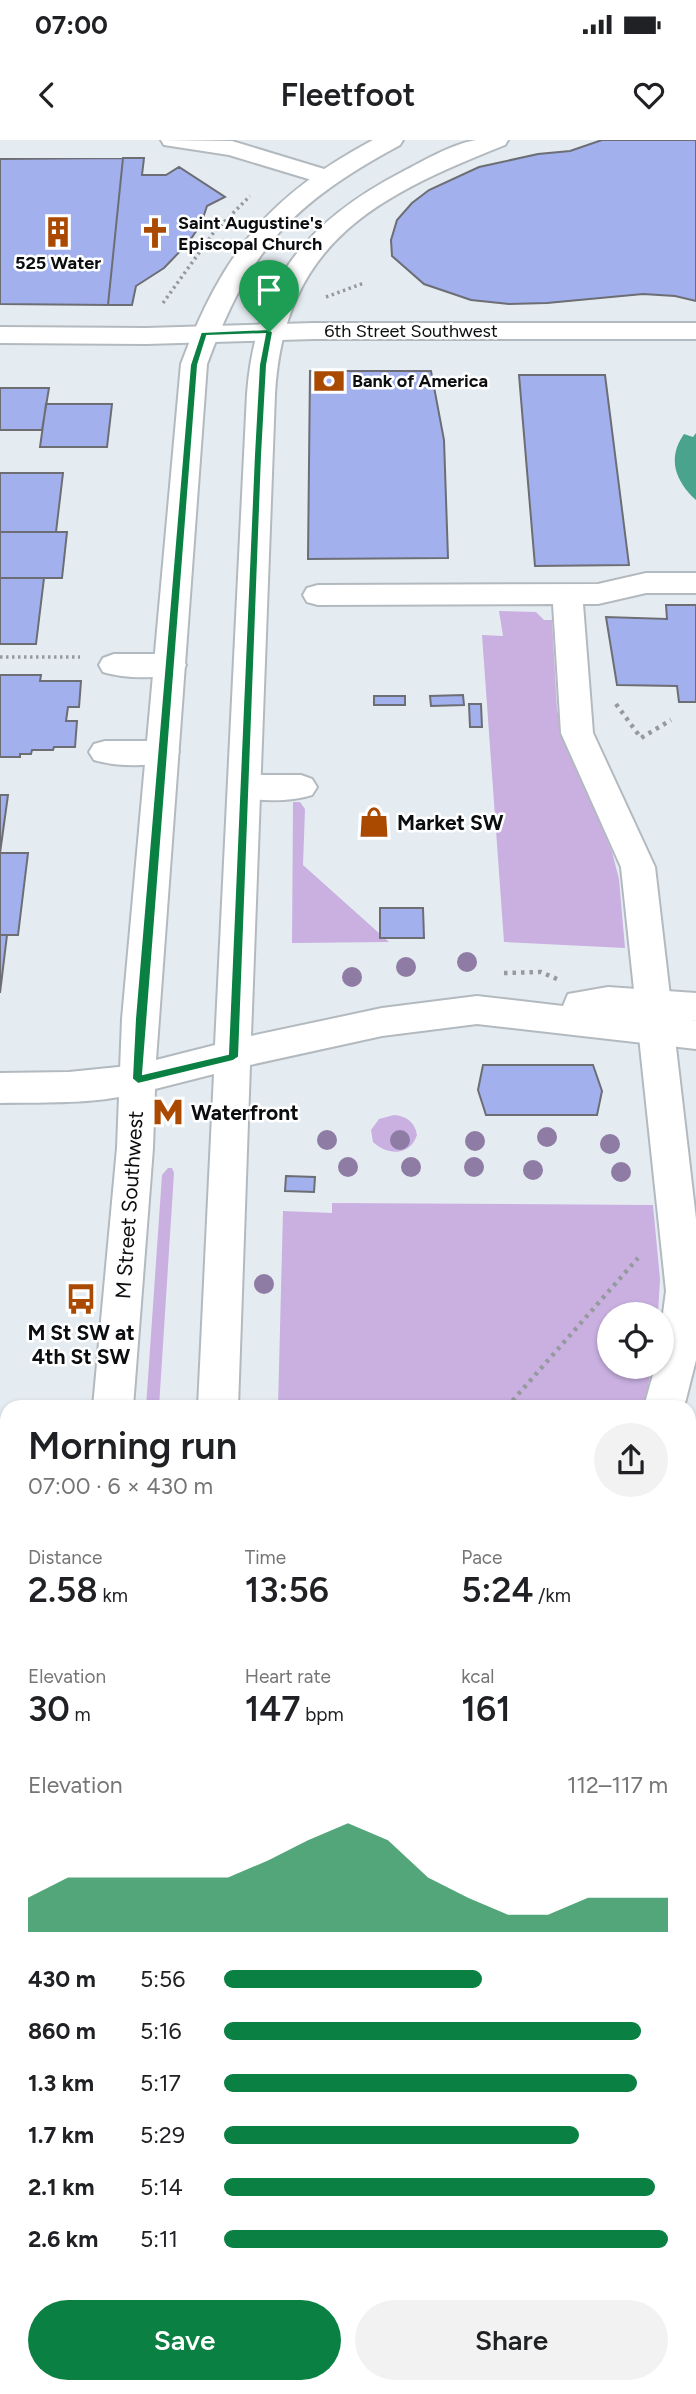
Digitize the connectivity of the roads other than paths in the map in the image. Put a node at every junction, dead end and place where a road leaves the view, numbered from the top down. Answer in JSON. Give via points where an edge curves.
{"nodes":[{"id":1,"x":173,"y":140,"type":"edge"},
{"id":2,"x":391,"y":140,"type":"edge"},
{"id":3,"x":496,"y":140,"type":"edge"},
{"id":4,"x":325,"y":177,"type":"junction"},
{"id":5,"x":696,"y":331,"type":"edge"},
{"id":6,"x":269,"y":332,"type":"junction"},
{"id":7,"x":204,"y":334,"type":"junction"},
{"id":8,"x":0,"y":335,"type":"edge"},
{"id":9,"x":696,"y":583,"type":"edge"},
{"id":10,"x":317,"y":594,"type":"dead end"},
{"id":11,"x":567,"y":594,"type":"junction"},
{"id":12,"x":102,"y":661,"type":"road end"},
{"id":13,"x":171,"y":665,"type":"junction"},
{"id":14,"x":105,"y":752,"type":"dead end"},
{"id":15,"x":163,"y":752,"type":"junction"},
{"id":16,"x":245,"y":788,"type":"junction"},
{"id":17,"x":300,"y":788,"type":"dead end"},
{"id":18,"x":696,"y":1007,"type":"edge"},
{"id":19,"x":654,"y":1018,"type":"junction"},
{"id":20,"x":696,"y":1035,"type":"edge"},
{"id":21,"x":233,"y":1057,"type":"junction"},
{"id":22,"x":138,"y":1079,"type":"junction"},
{"id":23,"x":0,"y":1088,"type":"edge"},
{"id":24,"x":114,"y":1400,"type":"edge"},
{"id":25,"x":218,"y":1400,"type":"edge"},
{"id":26,"x":666,"y":1400,"type":"edge"}],
"edges":[{"from":1,"to":4,"type":"main road","via":[[256,154]]},
{"from":2,"to":4,"type":"main road","name":"M Street Southwest"},
{"from":3,"to":6,"type":"main road","via":[[428,168],[342,219],[304,261]]},
{"from":4,"to":7,"type":"main road","name":"M Street Southwest","via":[[281,211],[243,257]]},
{"from":5,"to":6,"type":"main road","name":"6th Street Southwest"},
{"from":6,"to":7,"type":"main road","name":"6th Street Southwest"},
{"from":6,"to":16,"type":"main road","via":[[258,455]]},
{"from":7,"to":8,"type":"main road","name":"6th Street Southwest"},
{"from":7,"to":13,"type":"main road","name":"M Street Southwest","via":[[194,365]]},
{"from":9,"to":11,"type":"main road","via":[[646,583],[611,593]]},
{"from":10,"to":11,"type":"main road"},
{"from":11,"to":19,"type":"main road","via":[[577,733],[638,867]]},
{"from":12,"to":13,"type":"main road"},
{"from":13,"to":15,"type":"main road","name":"M Street Southwest"},
{"from":14,"to":15,"type":"main road"},
{"from":15,"to":22,"type":"main road","name":"M Street Southwest"},
{"from":16,"to":17,"type":"main road"},
{"from":16,"to":21,"type":"main road"},
{"from":18,"to":19,"type":"main road"},
{"from":19,"to":20,"type":"main road"},
{"from":19,"to":21,"type":"main road","via":[[477,1010],[382,1022]]},
{"from":19,"to":26,"type":"main road","via":[[685,1291],[675,1369]]},
{"from":21,"to":22,"type":"main road"},
{"from":21,"to":25,"type":"main road"},
{"from":22,"to":23,"type":"main road"},
{"from":22,"to":24,"type":"main road","name":"M Street Southwest"}]}
